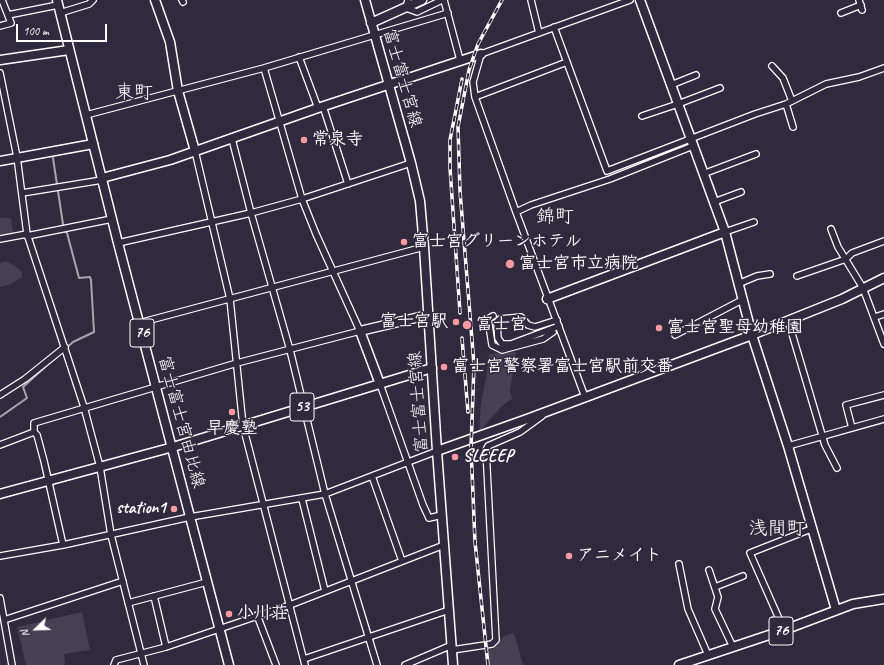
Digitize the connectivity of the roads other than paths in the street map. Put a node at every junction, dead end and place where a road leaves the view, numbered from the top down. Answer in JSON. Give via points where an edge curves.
{"nodes":[{"id":1,"x":2,"y":0,"type":"edge"},
{"id":2,"x":93,"y":0,"type":"edge"},
{"id":3,"x":155,"y":0,"type":"edge"},
{"id":4,"x":364,"y":0,"type":"edge"},
{"id":5,"x":422,"y":0,"type":"edge"},
{"id":6,"x":443,"y":0,"type":"edge"},
{"id":7,"x":531,"y":0,"type":"edge"},
{"id":8,"x":630,"y":0,"type":"edge"},
{"id":9,"x":640,"y":0,"type":"edge"},
{"id":10,"x":407,"y":4,"type":"edge"},
{"id":11,"x":861,"y":5,"type":"edge"},
{"id":12,"x":58,"y":6,"type":"edge"},
{"id":13,"x":448,"y":13,"type":"junction"},
{"id":14,"x":841,"y":13,"type":"dead end"},
{"id":15,"x":8,"y":15,"type":"junction"},
{"id":16,"x":371,"y":23,"type":"junction"},
{"id":17,"x":0,"y":26,"type":"edge"},
{"id":18,"x":554,"y":27,"type":"junction"},
{"id":19,"x":539,"y":33,"type":"junction"},
{"id":20,"x":374,"y":35,"type":"junction"},
{"id":21,"x":69,"y":50,"type":"junction"},
{"id":22,"x":481,"y":54,"type":"junction"},
{"id":23,"x":299,"y":57,"type":"junction"},
{"id":24,"x":0,"y":60,"type":"edge"},
{"id":25,"x":460,"y":60,"type":"junction"},
{"id":26,"x":567,"y":62,"type":"junction"},
{"id":27,"x":772,"y":66,"type":"dead end"},
{"id":28,"x":264,"y":68,"type":"junction"},
{"id":29,"x":884,"y":68,"type":"edge"},
{"id":30,"x":0,"y":74,"type":"edge"},
{"id":31,"x":696,"y":75,"type":"dead end"},
{"id":32,"x":671,"y":85,"type":"junction"},
{"id":33,"x":388,"y":86,"type":"junction"},
{"id":34,"x":720,"y":88,"type":"dead end"},
{"id":35,"x":178,"y":91,"type":"junction"},
{"id":36,"x":475,"y":97,"type":"junction"},
{"id":37,"x":792,"y":101,"type":"junction"},
{"id":38,"x":678,"y":104,"type":"junction"},
{"id":39,"x":786,"y":104,"type":"junction"},
{"id":40,"x":320,"y":107,"type":"junction"},
{"id":41,"x":86,"y":115,"type":"junction"},
{"id":42,"x":642,"y":116,"type":"dead end"},
{"id":43,"x":280,"y":121,"type":"junction"},
{"id":44,"x":793,"y":127,"type":"dead end"},
{"id":45,"x":232,"y":139,"type":"junction"},
{"id":46,"x":692,"y":143,"type":"junction"},
{"id":47,"x":93,"y":144,"type":"junction"},
{"id":48,"x":195,"y":152,"type":"junction"},
{"id":49,"x":756,"y":154,"type":"dead end"},
{"id":50,"x":17,"y":157,"type":"junction"},
{"id":51,"x":0,"y":161,"type":"edge"},
{"id":52,"x":411,"y":163,"type":"junction"},
{"id":53,"x":703,"y":174,"type":"junction"},
{"id":54,"x":102,"y":179,"type":"junction"},
{"id":55,"x":348,"y":184,"type":"junction"},
{"id":56,"x":741,"y":192,"type":"dead end"},
{"id":57,"x":22,"y":193,"type":"junction"},
{"id":58,"x":302,"y":199,"type":"junction"},
{"id":59,"x":714,"y":202,"type":"junction"},
{"id":60,"x":516,"y":212,"type":"junction"},
{"id":61,"x":251,"y":213,"type":"junction"},
{"id":62,"x":112,"y":219,"type":"junction"},
{"id":63,"x":754,"y":222,"type":"dead end"},
{"id":64,"x":211,"y":224,"type":"junction"},
{"id":65,"x":831,"y":229,"type":"dead end"},
{"id":66,"x":725,"y":232,"type":"junction"},
{"id":67,"x":27,"y":235,"type":"junction"},
{"id":68,"x":0,"y":238,"type":"edge"},
{"id":69,"x":884,"y":241,"type":"edge"},
{"id":70,"x":118,"y":243,"type":"junction"},
{"id":71,"x":424,"y":247,"type":"junction"},
{"id":72,"x":846,"y":259,"type":"junction"},
{"id":73,"x":332,"y":272,"type":"junction"},
{"id":74,"x":770,"y":274,"type":"dead end"},
{"id":75,"x":798,"y":276,"type":"dead end"},
{"id":76,"x":884,"y":278,"type":"edge"},
{"id":77,"x":738,"y":284,"type":"junction"},
{"id":78,"x":273,"y":287,"type":"junction"},
{"id":79,"x":863,"y":288,"type":"junction"},
{"id":80,"x":230,"y":299,"type":"junction"},
{"id":81,"x":548,"y":299,"type":"junction"},
{"id":82,"x":742,"y":300,"type":"junction"},
{"id":83,"x":884,"y":314,"type":"edge"},
{"id":84,"x":428,"y":315,"type":"junction"},
{"id":85,"x":493,"y":316,"type":"dead end"},
{"id":86,"x":875,"y":317,"type":"junction"},
{"id":87,"x":788,"y":320,"type":"junction"},
{"id":88,"x":139,"y":323,"type":"junction"},
{"id":89,"x":558,"y":323,"type":"junction"},
{"id":90,"x":360,"y":332,"type":"junction"},
{"id":91,"x":554,"y":332,"type":"dead end"},
{"id":92,"x":675,"y":335,"type":"dead end"},
{"id":93,"x":752,"y":335,"type":"junction"},
{"id":94,"x":884,"y":344,"type":"edge"},
{"id":95,"x":65,"y":347,"type":"junction"},
{"id":96,"x":290,"y":350,"type":"junction"},
{"id":97,"x":237,"y":363,"type":"junction"},
{"id":98,"x":432,"y":368,"type":"junction"},
{"id":99,"x":380,"y":384,"type":"junction"},
{"id":100,"x":156,"y":386,"type":"junction"},
{"id":101,"x":0,"y":395,"type":"edge"},
{"id":102,"x":884,"y":395,"type":"edge"},
{"id":103,"x":585,"y":397,"type":"junction"},
{"id":104,"x":84,"y":407,"type":"junction"},
{"id":105,"x":303,"y":407,"type":"junction"},
{"id":106,"x":549,"y":411,"type":"junction"},
{"id":107,"x":884,"y":419,"type":"edge"},
{"id":108,"x":243,"y":426,"type":"junction"},
{"id":109,"x":852,"y":428,"type":"junction"},
{"id":110,"x":34,"y":432,"type":"junction"},
{"id":111,"x":822,"y":436,"type":"junction"},
{"id":112,"x":0,"y":445,"type":"edge"},
{"id":113,"x":788,"y":446,"type":"junction"},
{"id":114,"x":173,"y":447,"type":"junction"},
{"id":115,"x":437,"y":451,"type":"junction"},
{"id":116,"x":409,"y":463,"type":"junction"},
{"id":117,"x":100,"y":467,"type":"junction"},
{"id":118,"x":837,"y":468,"type":"dead end"},
{"id":119,"x":372,"y":476,"type":"junction"},
{"id":120,"x":48,"y":482,"type":"junction"},
{"id":121,"x":0,"y":494,"type":"edge"},
{"id":122,"x":325,"y":494,"type":"junction"},
{"id":123,"x":302,"y":499,"type":"junction"},
{"id":124,"x":264,"y":504,"type":"junction"},
{"id":125,"x":442,"y":515,"type":"junction"},
{"id":126,"x":190,"y":517,"type":"junction"},
{"id":127,"x":811,"y":529,"type":"junction"},
{"id":128,"x":111,"y":535,"type":"junction"},
{"id":129,"x":63,"y":545,"type":"junction"},
{"id":130,"x":444,"y":545,"type":"junction"},
{"id":131,"x":0,"y":556,"type":"edge"},
{"id":132,"x":402,"y":561,"type":"junction"},
{"id":133,"x":679,"y":564,"type":"dead end"},
{"id":134,"x":709,"y":570,"type":"dead end"},
{"id":135,"x":743,"y":576,"type":"dead end"},
{"id":136,"x":351,"y":580,"type":"junction"},
{"id":137,"x":123,"y":581,"type":"junction"},
{"id":138,"x":207,"y":582,"type":"junction"},
{"id":139,"x":715,"y":587,"type":"junction"},
{"id":140,"x":325,"y":591,"type":"junction"},
{"id":141,"x":154,"y":596,"type":"junction"},
{"id":142,"x":0,"y":598,"type":"edge"},
{"id":143,"x":884,"y":599,"type":"edge"},
{"id":144,"x":128,"y":603,"type":"junction"},
{"id":145,"x":290,"y":605,"type":"junction"},
{"id":146,"x":449,"y":610,"type":"junction"},
{"id":147,"x":836,"y":610,"type":"junction"},
{"id":148,"x":257,"y":615,"type":"junction"},
{"id":149,"x":4,"y":620,"type":"junction"},
{"id":150,"x":219,"y":628,"type":"junction"},
{"id":151,"x":784,"y":630,"type":"junction"},
{"id":152,"x":369,"y":637,"type":"junction"},
{"id":153,"x":166,"y":647,"type":"junction"},
{"id":154,"x":733,"y":647,"type":"junction"},
{"id":155,"x":452,"y":648,"type":"junction"},
{"id":156,"x":141,"y":654,"type":"junction"},
{"id":157,"x":708,"y":655,"type":"junction"},
{"id":158,"x":304,"y":662,"type":"edge"},
{"id":159,"x":12,"y":665,"type":"edge"},
{"id":160,"x":114,"y":665,"type":"edge"},
{"id":161,"x":144,"y":665,"type":"edge"},
{"id":162,"x":229,"y":665,"type":"edge"},
{"id":163,"x":276,"y":665,"type":"edge"},
{"id":164,"x":377,"y":665,"type":"edge"},
{"id":165,"x":405,"y":665,"type":"edge"},
{"id":166,"x":453,"y":665,"type":"edge"},
{"id":167,"x":679,"y":665,"type":"edge"}],
"edges":[{"from":1,"to":15,"type":"street"},
{"from":2,"to":12,"type":"street","via":[[89,4]]},
{"from":3,"to":35,"type":"street","via":[[170,42]]},
{"from":4,"to":16,"type":"street","name":"富士富士宮線"},
{"from":5,"to":10,"type":"street"},
{"from":6,"to":10,"type":"street","via":[[417,12]]},
{"from":6,"to":13,"type":"street"},
{"from":7,"to":19,"type":"street"},
{"from":8,"to":18,"type":"street"},
{"from":9,"to":32,"type":"street"},
{"from":10,"to":16,"type":"street"},
{"from":11,"to":14,"type":"street"},
{"from":12,"to":15,"type":"street"},
{"from":12,"to":21,"type":"street","name":"富士富士宮由比線","number":"76"},
{"from":13,"to":20,"type":"street"},
{"from":13,"to":25,"type":"street"},
{"from":15,"to":17,"type":"street","via":[[11,24]]},
{"from":16,"to":20,"type":"street","name":"富士富士宮線"},
{"from":18,"to":19,"type":"street"},
{"from":18,"to":26,"type":"street"},
{"from":19,"to":22,"type":"street"},
{"from":20,"to":23,"type":"street"},
{"from":20,"to":33,"type":"street","name":"富士富士宮線"},
{"from":21,"to":24,"type":"street"},
{"from":21,"to":41,"type":"street","name":"富士富士宮由比線","number":"76"},
{"from":22,"to":25,"type":"street"},
{"from":22,"to":36,"type":"street","via":[[473,82]]},
{"from":23,"to":28,"type":"street"},
{"from":23,"to":40,"type":"street"},
{"from":25,"to":33,"type":"street"},
{"from":26,"to":36,"type":"street"},
{"from":26,"to":46,"type":"street","via":[[607,171]]},
{"from":27,"to":37,"type":"street","via":[[783,78]]},
{"from":28,"to":35,"type":"street"},
{"from":28,"to":43,"type":"street"},
{"from":29,"to":37,"type":"street","via":[[859,77],[826,84]]},
{"from":30,"to":50,"type":"street"},
{"from":31,"to":32,"type":"street"},
{"from":32,"to":38,"type":"street"},
{"from":33,"to":40,"type":"street"},
{"from":33,"to":52,"type":"street","name":"富士富士宮線"},
{"from":34,"to":38,"type":"street"},
{"from":35,"to":41,"type":"street"},
{"from":35,"to":48,"type":"street"},
{"from":36,"to":60,"type":"street"},
{"from":37,"to":39,"type":"street"},
{"from":38,"to":42,"type":"street"},
{"from":38,"to":46,"type":"street"},
{"from":39,"to":44,"type":"street"},
{"from":39,"to":46,"type":"street","via":[[755,114]]},
{"from":40,"to":43,"type":"street"},
{"from":40,"to":55,"type":"street"},
{"from":41,"to":47,"type":"street","name":"富士富士宮由比線","number":"76"},
{"from":43,"to":45,"type":"street"},
{"from":43,"to":58,"type":"street"},
{"from":45,"to":48,"type":"street"},
{"from":45,"to":61,"type":"street"},
{"from":46,"to":53,"type":"street"},
{"from":46,"to":60,"type":"street","via":[[610,179]]},
{"from":47,"to":50,"type":"street"},
{"from":47,"to":54,"type":"street","name":"富士富士宮由比線","number":"76"},
{"from":48,"to":54,"type":"street"},
{"from":48,"to":64,"type":"street"},
{"from":49,"to":53,"type":"street"},
{"from":50,"to":51,"type":"street"},
{"from":50,"to":57,"type":"street"},
{"from":52,"to":55,"type":"street"},
{"from":52,"to":71,"type":"street","name":"富士富士宮線","via":[[420,201]]},
{"from":53,"to":59,"type":"street"},
{"from":54,"to":57,"type":"street"},
{"from":54,"to":62,"type":"street","name":"富士富士宮由比線","number":"76"},
{"from":55,"to":58,"type":"street"},
{"from":56,"to":59,"type":"street"},
{"from":57,"to":67,"type":"street"},
{"from":58,"to":61,"type":"street"},
{"from":58,"to":73,"type":"street"},
{"from":59,"to":66,"type":"street"},
{"from":60,"to":81,"type":"street"},
{"from":61,"to":64,"type":"street"},
{"from":61,"to":78,"type":"street"},
{"from":62,"to":67,"type":"street"},
{"from":62,"to":70,"type":"street","name":"富士富士宮由比線","number":"76"},
{"from":63,"to":66,"type":"street"},
{"from":64,"to":70,"type":"street"},
{"from":64,"to":80,"type":"street"},
{"from":65,"to":72,"type":"street"},
{"from":66,"to":77,"type":"street"},
{"from":66,"to":81,"type":"street"},
{"from":67,"to":68,"type":"street"},
{"from":67,"to":95,"type":"street"},
{"from":69,"to":72,"type":"street","via":[[852,253]]},
{"from":70,"to":88,"type":"street","name":"富士富士宮由比線","number":"76"},
{"from":71,"to":73,"type":"street"},
{"from":71,"to":84,"type":"street","name":"富士富士宮線"},
{"from":72,"to":75,"type":"street"},
{"from":72,"to":79,"type":"street"},
{"from":73,"to":78,"type":"street"},
{"from":73,"to":90,"type":"street"},
{"from":74,"to":77,"type":"street"},
{"from":76,"to":79,"type":"street"},
{"from":77,"to":82,"type":"street"},
{"from":78,"to":80,"type":"street"},
{"from":78,"to":96,"type":"street"},
{"from":79,"to":86,"type":"street"},
{"from":79,"to":87,"type":"street"},
{"from":80,"to":88,"type":"street"},
{"from":80,"to":97,"type":"street"},
{"from":81,"to":89,"type":"street"},
{"from":82,"to":92,"type":"street"},
{"from":82,"to":93,"type":"street"},
{"from":83,"to":86,"type":"street"},
{"from":84,"to":90,"type":"street"},
{"from":84,"to":98,"type":"street","name":"富士富士宮線"},
{"from":85,"to":91,"type":"street","via":[[488,319],[492,346],[502,350]]},
{"from":86,"to":94,"type":"street"},
{"from":87,"to":93,"type":"street"},
{"from":87,"to":111,"type":"street"},
{"from":88,"to":100,"type":"street","name":"富士富士宮由比線","number":"76"},
{"from":89,"to":89,"type":"street","via":[[511,344],[502,344],[498,338],[497,322],[500,319],[521,317],[534,328]]},
{"from":89,"to":103,"type":"street"},
{"from":90,"to":96,"type":"street"},
{"from":90,"to":99,"type":"street"},
{"from":93,"to":103,"type":"street"},
{"from":93,"to":113,"type":"street"},
{"from":95,"to":101,"type":"street"},
{"from":95,"to":104,"type":"street"},
{"from":96,"to":97,"type":"street"},
{"from":96,"to":105,"type":"street"},
{"from":97,"to":100,"type":"street"},
{"from":97,"to":108,"type":"street"},
{"from":98,"to":99,"type":"street","number":"53"},
{"from":98,"to":115,"type":"street","name":"富士富士宮線"},
{"from":99,"to":105,"type":"street","number":"53"},
{"from":99,"to":116,"type":"street"},
{"from":100,"to":104,"type":"street"},
{"from":100,"to":114,"type":"street","name":"富士富士宮由比線","number":"76"},
{"from":102,"to":109,"type":"street","via":[[846,405]]},
{"from":103,"to":106,"type":"street"},
{"from":104,"to":110,"type":"street","via":[[34,422]]},
{"from":104,"to":117,"type":"street"},
{"from":105,"to":108,"type":"street","number":"53"},
{"from":105,"to":122,"type":"street"},
{"from":106,"to":115,"type":"street"},
{"from":106,"to":155,"type":"street","via":[[520,432],[488,446],[486,450],[496,640],[492,644]]},
{"from":107,"to":109,"type":"street"},
{"from":108,"to":114,"type":"street","number":"53"},
{"from":108,"to":124,"type":"street"},
{"from":109,"to":111,"type":"street"},
{"from":110,"to":112,"type":"street"},
{"from":110,"to":120,"type":"street","via":[[37,435]]},
{"from":111,"to":113,"type":"street"},
{"from":111,"to":118,"type":"street"},
{"from":113,"to":127,"type":"street"},
{"from":114,"to":117,"type":"street"},
{"from":114,"to":126,"type":"street","name":"富士富士宮由比線","number":"76"},
{"from":115,"to":116,"type":"street"},
{"from":115,"to":125,"type":"street","name":"富士富士宮線"},
{"from":116,"to":119,"type":"street"},
{"from":116,"to":125,"type":"street","via":[[429,518]]},
{"from":117,"to":120,"type":"street"},
{"from":117,"to":128,"type":"street"},
{"from":119,"to":122,"type":"street"},
{"from":119,"to":132,"type":"street"},
{"from":120,"to":121,"type":"street"},
{"from":120,"to":129,"type":"street"},
{"from":122,"to":123,"type":"street"},
{"from":122,"to":136,"type":"street"},
{"from":123,"to":124,"type":"street"},
{"from":123,"to":140,"type":"street"},
{"from":124,"to":126,"type":"street"},
{"from":124,"to":145,"type":"street"},
{"from":125,"to":130,"type":"street","name":"富士富士宮線"},
{"from":126,"to":128,"type":"street"},
{"from":126,"to":138,"type":"street","name":"富士富士宮由比線","number":"76"},
{"from":127,"to":147,"type":"street"},
{"from":127,"to":151,"type":"street","via":[[750,553]]},
{"from":128,"to":129,"type":"street"},
{"from":128,"to":137,"type":"street"},
{"from":129,"to":131,"type":"street"},
{"from":130,"to":132,"type":"street"},
{"from":130,"to":146,"type":"street","name":"富士富士宮線"},
{"from":132,"to":136,"type":"street"},
{"from":133,"to":157,"type":"street","via":[[688,608]]},
{"from":134,"to":139,"type":"street"},
{"from":135,"to":139,"type":"street"},
{"from":136,"to":140,"type":"street"},
{"from":136,"to":152,"type":"street"},
{"from":137,"to":144,"type":"street"},
{"from":137,"to":149,"type":"street"},
{"from":138,"to":141,"type":"street"},
{"from":138,"to":150,"type":"street","name":"富士富士宮由比線","number":"76"},
{"from":139,"to":154,"type":"street","via":[[718,597],[715,609]]},
{"from":140,"to":145,"type":"street"},
{"from":141,"to":144,"type":"street"},
{"from":141,"to":153,"type":"street"},
{"from":142,"to":149,"type":"street"},
{"from":143,"to":147,"type":"street","number":"76","via":[[853,604]]},
{"from":144,"to":156,"type":"street"},
{"from":145,"to":148,"type":"street"},
{"from":145,"to":158,"type":"street"},
{"from":146,"to":152,"type":"street"},
{"from":146,"to":155,"type":"street","name":"富士富士宮線"},
{"from":147,"to":151,"type":"street","number":"76"},
{"from":148,"to":150,"type":"street"},
{"from":148,"to":163,"type":"street"},
{"from":149,"to":159,"type":"street"},
{"from":150,"to":153,"type":"street"},
{"from":150,"to":162,"type":"street","name":"富士富士宮由比線","number":"76"},
{"from":151,"to":154,"type":"street","number":"76"},
{"from":152,"to":158,"type":"street"},
{"from":152,"to":164,"type":"street"},
{"from":153,"to":156,"type":"street"},
{"from":154,"to":157,"type":"street","number":"76"},
{"from":155,"to":165,"type":"street"},
{"from":155,"to":166,"type":"street","name":"富士富士宮線"},
{"from":156,"to":160,"type":"street","via":[[116,660]]},
{"from":156,"to":161,"type":"street"},
{"from":157,"to":167,"type":"street","number":"76"}]}
